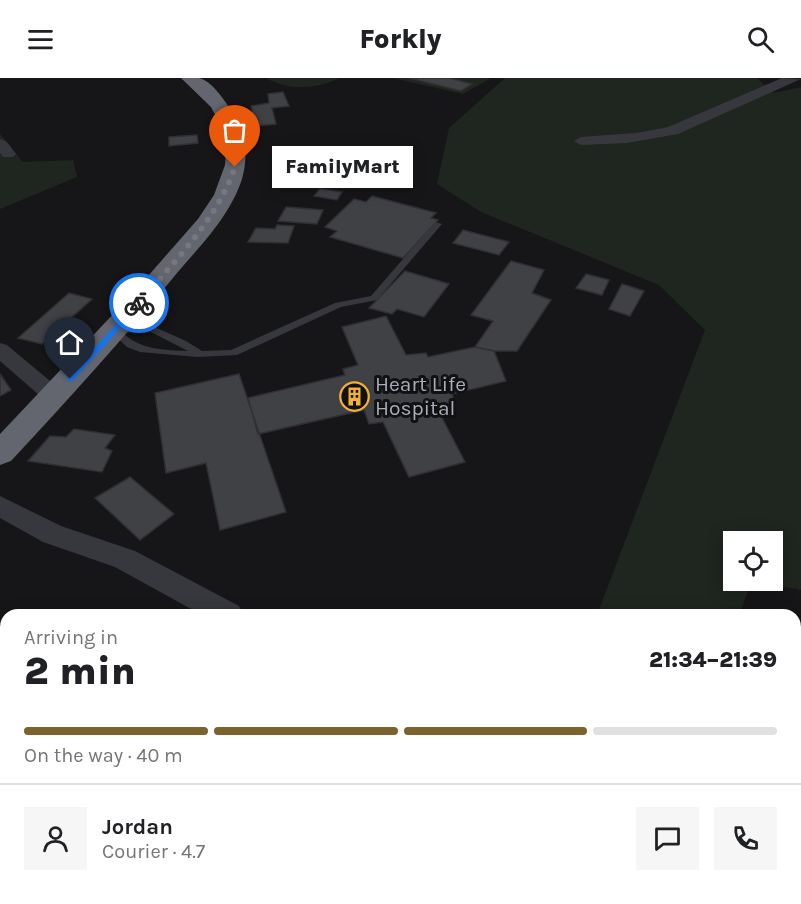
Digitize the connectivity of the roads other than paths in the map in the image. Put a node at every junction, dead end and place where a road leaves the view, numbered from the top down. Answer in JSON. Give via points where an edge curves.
{"nodes":[{"id":1,"x":189,"y":78,"type":"edge"},
{"id":2,"x":795,"y":78,"type":"edge"},
{"id":3,"x":581,"y":141,"type":"dead end"},
{"id":4,"x":438,"y":224,"type":"dead end"},
{"id":5,"x":114,"y":330,"type":"junction"},
{"id":6,"x":0,"y":350,"type":"edge"},
{"id":7,"x":201,"y":355,"type":"junction"},
{"id":8,"x":54,"y":396,"type":"junction"},
{"id":9,"x":0,"y":453,"type":"edge"},
{"id":10,"x":0,"y":506,"type":"edge"},
{"id":11,"x":219,"y":609,"type":"edge"}],
"edges":[{"from":1,"to":5,"type":"highway","via":[[225,112],[236,151],[235,167],[200,230]]},
{"from":2,"to":3,"type":"street","via":[[655,135]]},
{"from":4,"to":7,"type":"lane","via":[[374,298],[338,305],[233,353]]},
{"from":5,"to":7,"type":"lane","via":[[133,346]]},
{"from":5,"to":7,"type":"lane","via":[[150,328]]},
{"from":5,"to":8,"type":"highway"},
{"from":6,"to":8,"type":"street"},
{"from":8,"to":9,"type":"highway"},
{"from":10,"to":11,"type":"street","via":[[52,534],[125,559]]}]}
